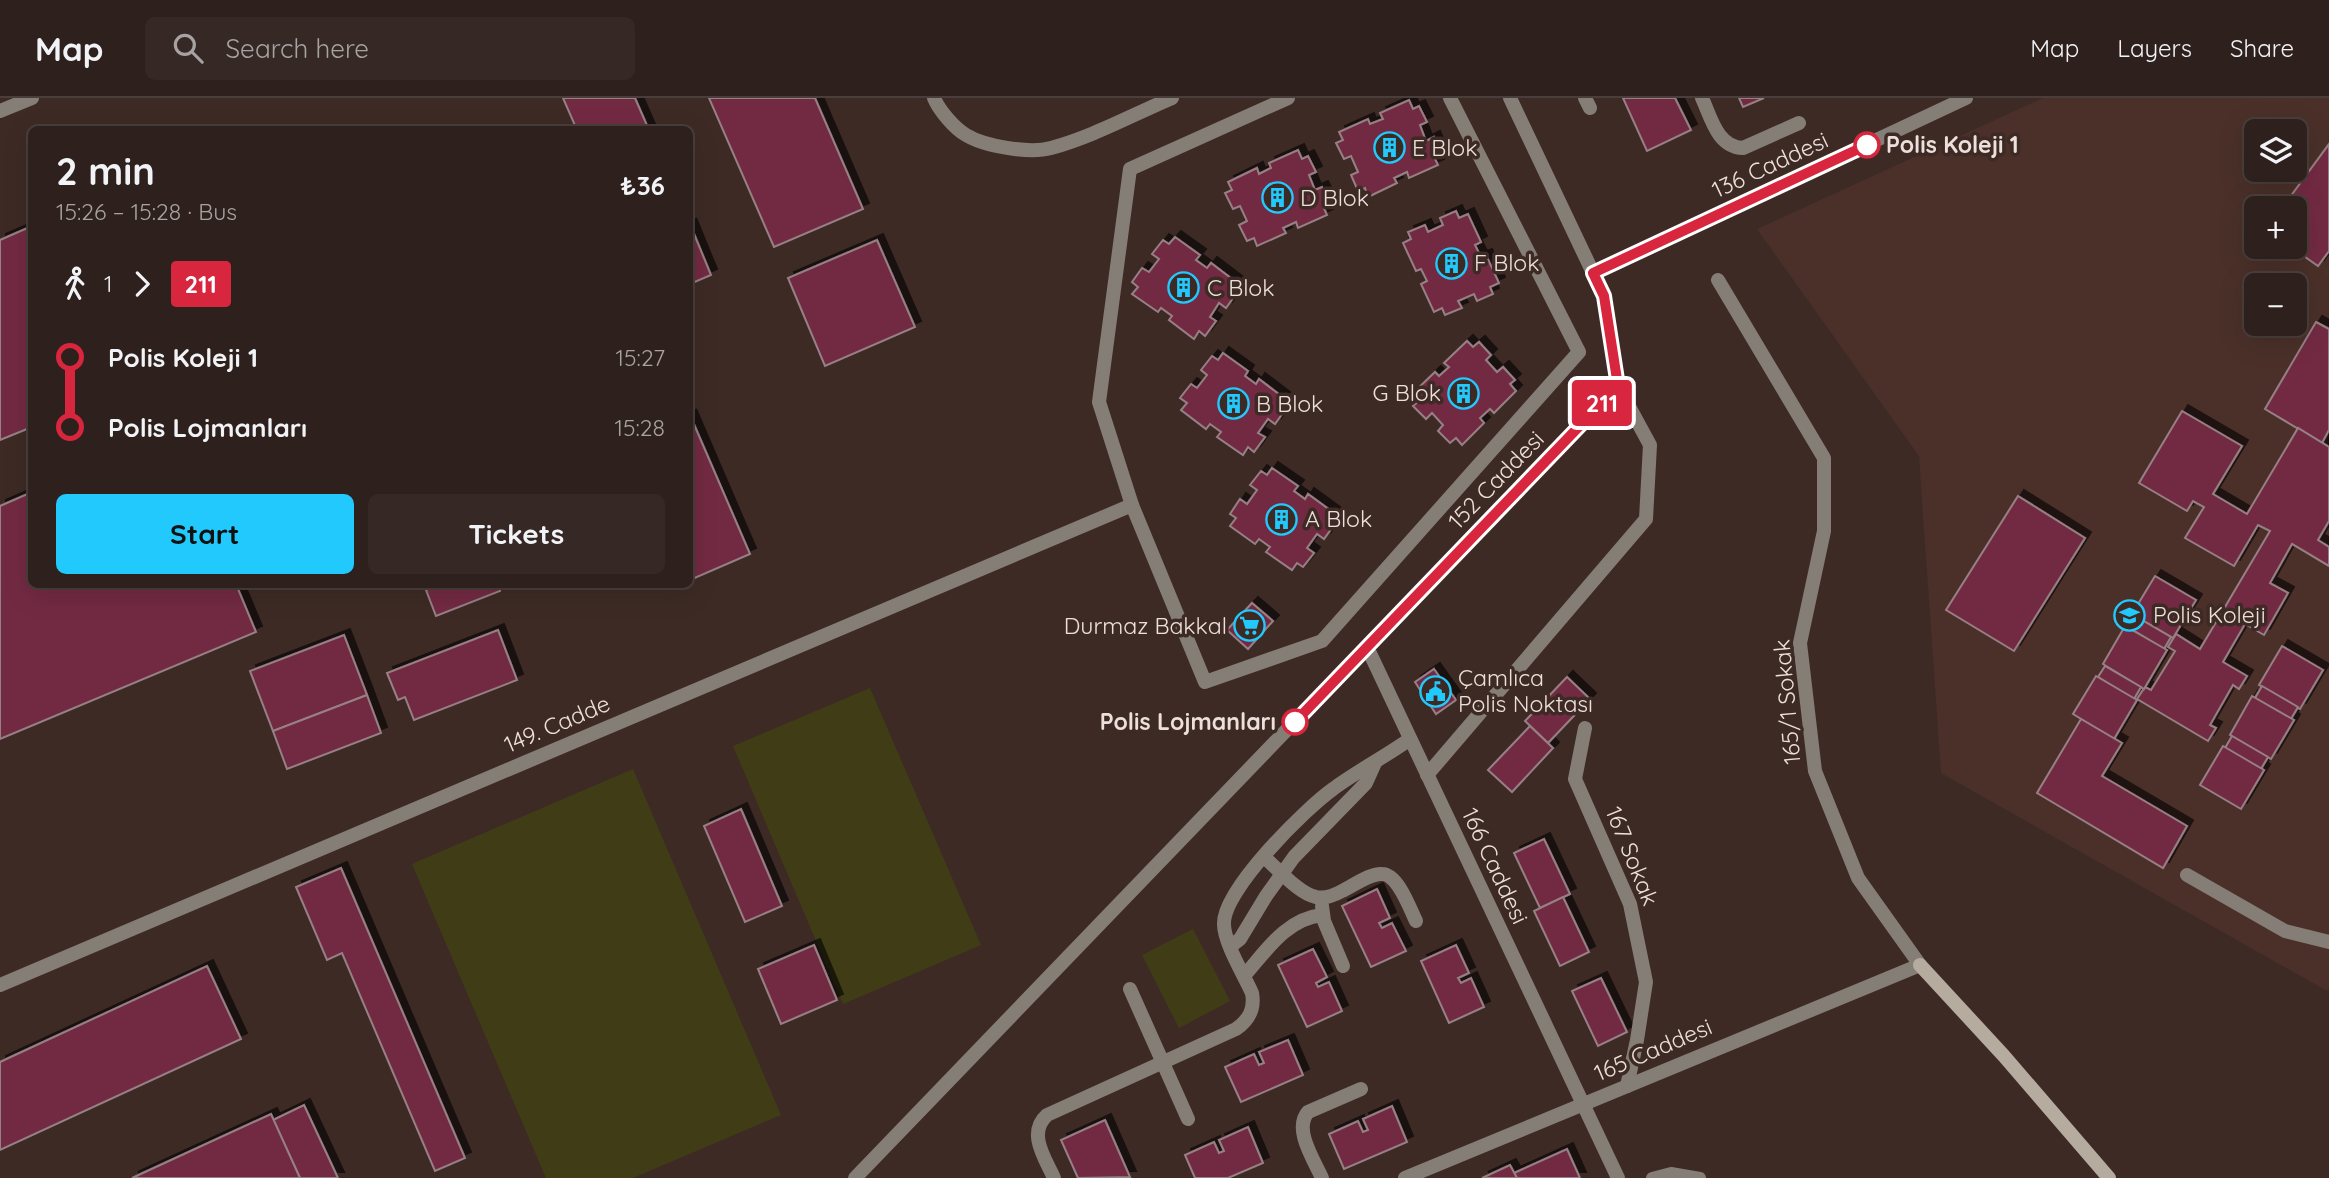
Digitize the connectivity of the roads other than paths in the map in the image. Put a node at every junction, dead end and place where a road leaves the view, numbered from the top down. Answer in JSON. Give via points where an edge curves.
{"nodes":[{"id":1,"x":32,"y":98,"type":"edge"},
{"id":2,"x":934,"y":98,"type":"edge"},
{"id":3,"x":1172,"y":98,"type":"edge"},
{"id":4,"x":1288,"y":98,"type":"edge"},
{"id":5,"x":1450,"y":98,"type":"edge"},
{"id":6,"x":1510,"y":98,"type":"edge"},
{"id":7,"x":1702,"y":98,"type":"edge"},
{"id":8,"x":1966,"y":98,"type":"edge"},
{"id":9,"x":0,"y":111,"type":"edge"},
{"id":10,"x":1799,"y":123,"type":"dead end"},
{"id":11,"x":1593,"y":273,"type":"junction"},
{"id":12,"x":1718,"y":280,"type":"dead end"},
{"id":13,"x":1618,"y":386,"type":"junction"},
{"id":14,"x":1132,"y":505,"type":"junction"},
{"id":15,"x":1367,"y":647,"type":"junction"},
{"id":16,"x":1585,"y":728,"type":"dead end"},
{"id":17,"x":1410,"y":739,"type":"junction"},
{"id":18,"x":1376,"y":763,"type":"junction"},
{"id":19,"x":1427,"y":775,"type":"junction"},
{"id":20,"x":1264,"y":857,"type":"junction"},
{"id":21,"x":1282,"y":873,"type":"junction"},
{"id":22,"x":2187,"y":874,"type":"dead end"},
{"id":23,"x":1324,"y":898,"type":"junction"},
{"id":24,"x":1322,"y":915,"type":"junction"},
{"id":25,"x":1416,"y":921,"type":"dead end"},
{"id":26,"x":2329,"y":942,"type":"edge"},
{"id":27,"x":1231,"y":946,"type":"junction"},
{"id":28,"x":1343,"y":965,"type":"dead end"},
{"id":29,"x":1920,"y":965,"type":"junction"},
{"id":30,"x":1244,"y":976,"type":"junction"},
{"id":31,"x":0,"y":985,"type":"edge"},
{"id":32,"x":1130,"y":989,"type":"dead end"},
{"id":33,"x":1162,"y":1062,"type":"junction"},
{"id":34,"x":1627,"y":1086,"type":"junction"},
{"id":35,"x":1361,"y":1089,"type":"dead end"},
{"id":36,"x":1583,"y":1105,"type":"junction"},
{"id":37,"x":1188,"y":1119,"type":"dead end"},
{"id":38,"x":855,"y":1178,"type":"edge"},
{"id":39,"x":1054,"y":1178,"type":"edge"},
{"id":40,"x":1322,"y":1178,"type":"edge"},
{"id":41,"x":1405,"y":1178,"type":"edge"},
{"id":42,"x":1618,"y":1178,"type":"edge"},
{"id":43,"x":1652,"y":1178,"type":"edge"},
{"id":44,"x":1700,"y":1178,"type":"edge"},
{"id":45,"x":2109,"y":1178,"type":"edge"}],
"edges":[{"from":1,"to":9,"type":"street"},
{"from":2,"to":3,"type":"street","via":[[965,135],[1003,148],[1048,149]]},
{"from":4,"to":14,"type":"street","via":[[1130,169],[1099,401]]},
{"from":5,"to":14,"type":"street","via":[[1579,352],[1322,641],[1205,682]]},
{"from":6,"to":11,"type":"street"},
{"from":7,"to":10,"type":"street","via":[[1722,139],[1737,148]]},
{"from":8,"to":11,"type":"street","name":"136 Caddesi"},
{"from":11,"to":13,"type":"street","via":[[1604,296]]},
{"from":12,"to":29,"type":"street","name":"165/1 Sokak","via":[[1824,458],[1824,531],[1800,643],[1815,771],[1858,878]]},
{"from":13,"to":15,"type":"street","name":"152 Caddesi"},
{"from":13,"to":19,"type":"street","via":[[1650,445],[1646,519]]},
{"from":14,"to":31,"type":"street","name":"149. Cadde"},
{"from":15,"to":17,"type":"street","name":"166 Caddesi"},
{"from":15,"to":38,"type":"street","name":"152 Caddesi"},
{"from":16,"to":34,"type":"street","name":"167 Sokak","via":[[1575,779],[1630,904],[1646,982]]},
{"from":17,"to":18,"type":"street"},
{"from":17,"to":19,"type":"street","name":"166 Caddesi"},
{"from":18,"to":20,"type":"street","via":[[1320,798]]},
{"from":18,"to":21,"type":"street","via":[[1366,783]]},
{"from":19,"to":36,"type":"street","name":"166 Caddesi"},
{"from":20,"to":21,"type":"street"},
{"from":20,"to":27,"type":"street","via":[[1227,905],[1224,929]]},
{"from":21,"to":23,"type":"street","via":[[1308,895]]},
{"from":21,"to":27,"type":"street","via":[[1247,930]]},
{"from":22,"to":26,"type":"street","via":[[2285,931]]},
{"from":23,"to":24,"type":"street"},
{"from":23,"to":25,"type":"street","via":[[1388,875],[1399,886]]},
{"from":24,"to":28,"type":"street"},
{"from":24,"to":30,"type":"street","via":[[1290,926]]},
{"from":27,"to":30,"type":"street"},
{"from":29,"to":34,"type":"street","name":"165 Caddesi"},
{"from":29,"to":45,"type":"street","name":"165/1 Sokak"},
{"from":30,"to":33,"type":"street","via":[[1253,1002],[1249,1018]]},
{"from":32,"to":33,"type":"street"},
{"from":33,"to":37,"type":"street"},
{"from":33,"to":39,"type":"street","via":[[1041,1119],[1037,1137]]},
{"from":34,"to":36,"type":"street","name":"165 Caddesi"},
{"from":35,"to":40,"type":"street","via":[[1308,1112],[1302,1119]]},
{"from":36,"to":41,"type":"street","name":"165 Caddesi"},
{"from":36,"to":42,"type":"street","name":"166 Caddesi"},
{"from":43,"to":44,"type":"lane","via":[[1671,1173]]}]}
